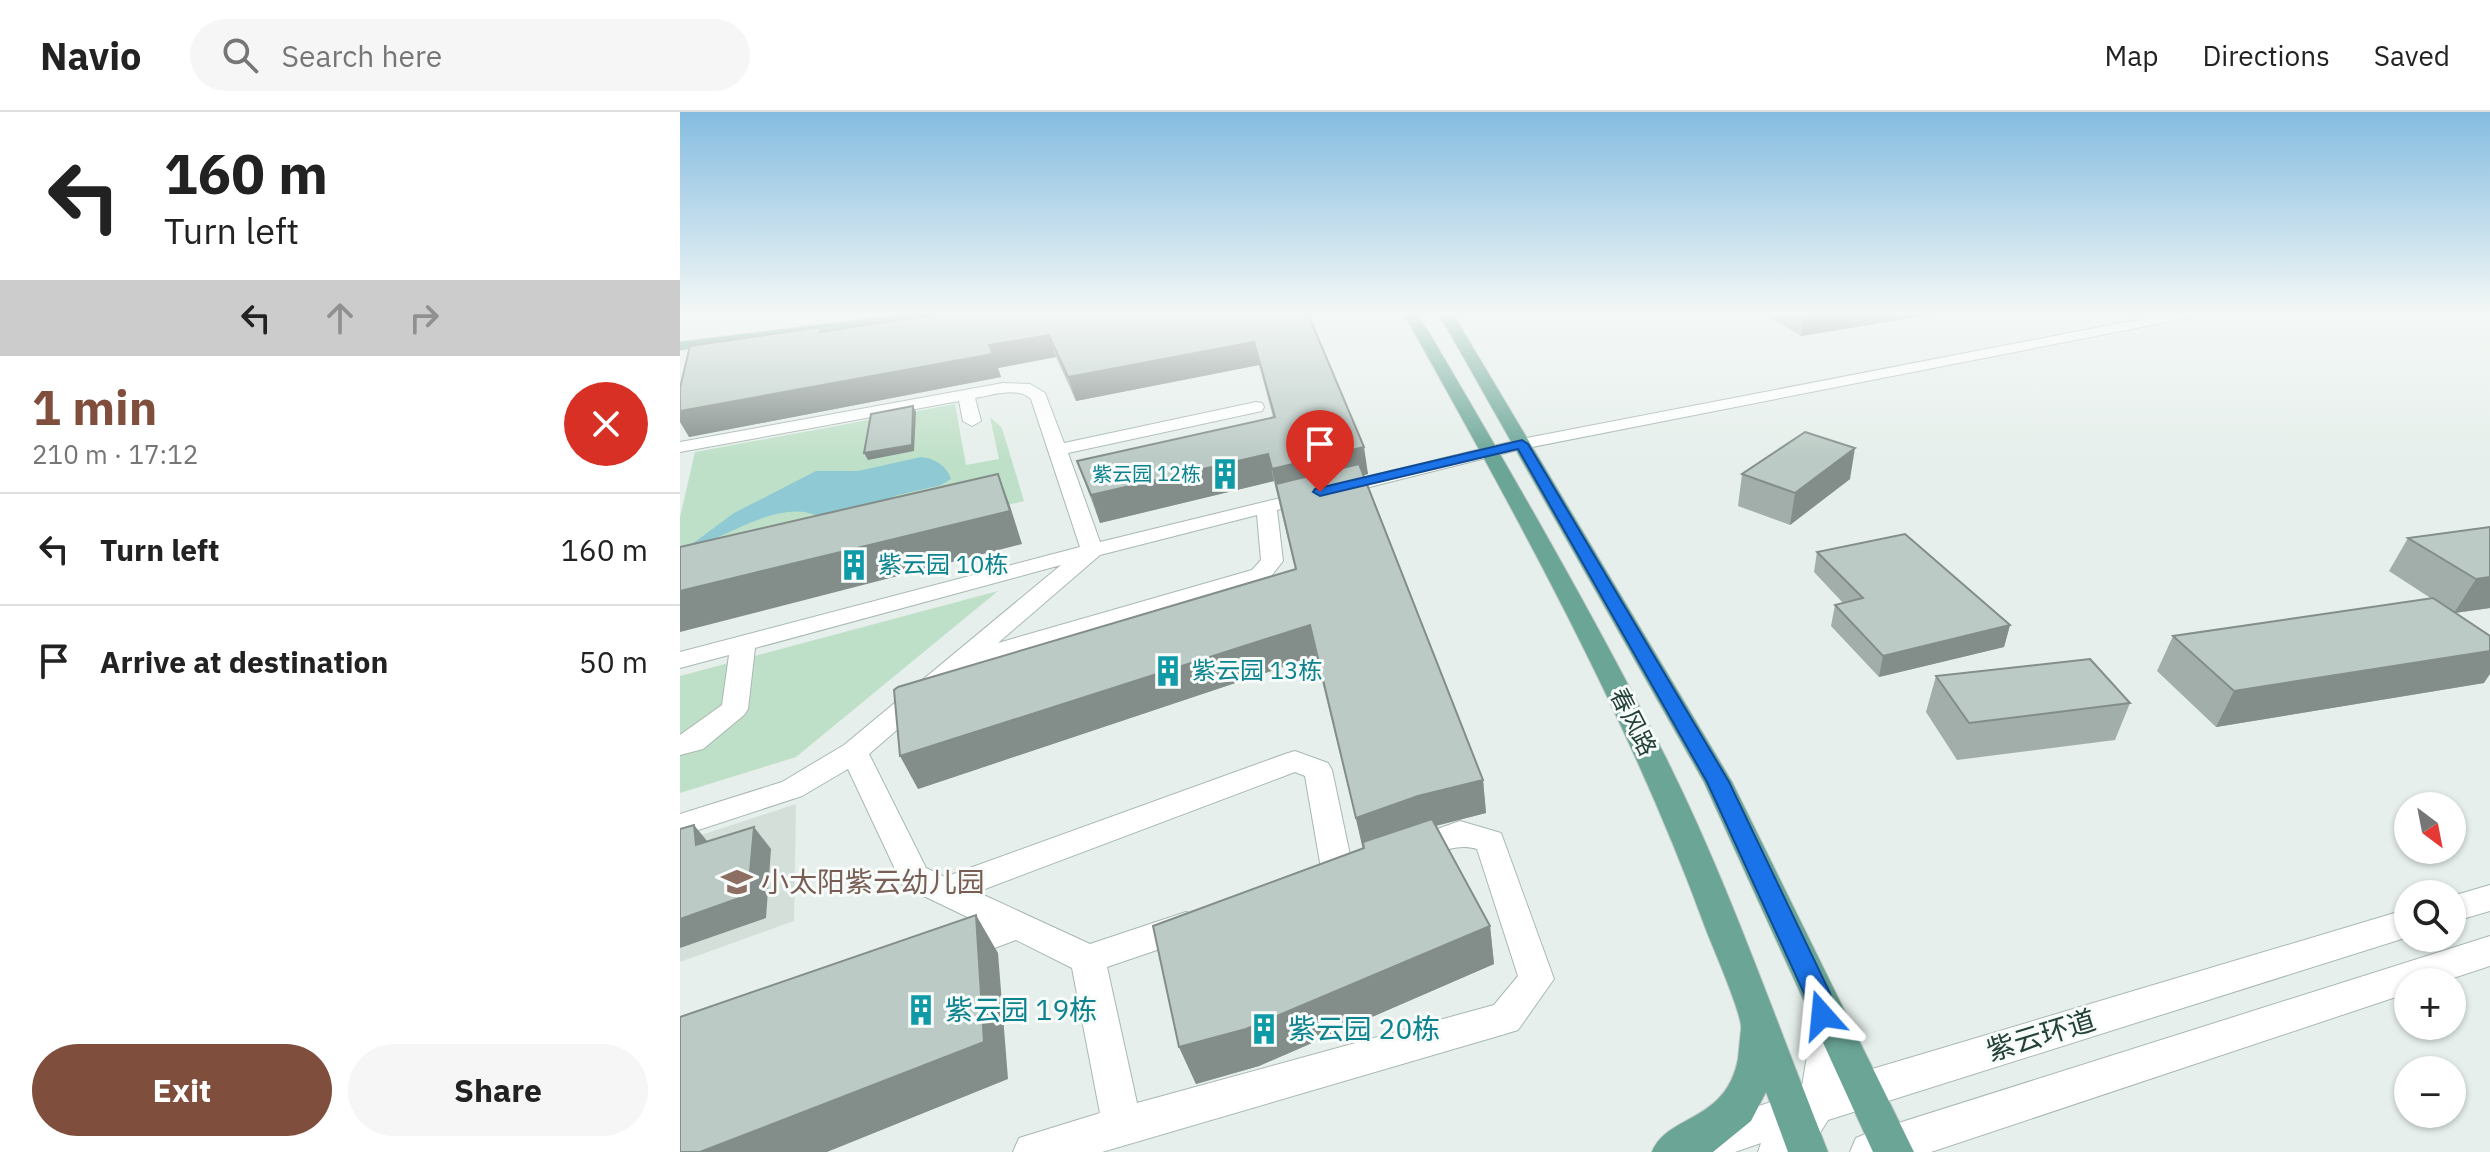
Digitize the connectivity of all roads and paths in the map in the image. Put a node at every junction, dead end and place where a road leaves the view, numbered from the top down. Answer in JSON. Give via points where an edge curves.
{"nodes":[{"id":1,"x":1439,"y":363,"type":"edge"},
{"id":2,"x":1474,"y":363,"type":"edge"},
{"id":3,"x":1939,"y":363,"type":"edge"},
{"id":4,"x":966,"y":395,"type":"junction"},
{"id":5,"x":1256,"y":407,"type":"dead end"},
{"id":6,"x":972,"y":421,"type":"dead end"},
{"id":7,"x":1522,"y":444,"type":"junction"},
{"id":8,"x":681,"y":450,"type":"edge"},
{"id":9,"x":1057,"y":450,"type":"junction"},
{"id":10,"x":1490,"y":452,"type":"junction"},
{"id":11,"x":1266,"y":506,"type":"junction"},
{"id":12,"x":1092,"y":550,"type":"junction"},
{"id":13,"x":743,"y":643,"type":"junction"},
{"id":14,"x":680,"y":660,"type":"edge"},
{"id":15,"x":962,"y":660,"type":"junction"},
{"id":16,"x":680,"y":745,"type":"edge"},
{"id":17,"x":854,"y":752,"type":"junction"},
{"id":18,"x":680,"y":825,"type":"edge"},
{"id":19,"x":944,"y":891,"type":"junction"},
{"id":20,"x":2490,"y":898,"type":"edge"},
{"id":21,"x":2466,"y":905,"type":"edge"},
{"id":22,"x":1221,"y":914,"type":"edge"},
{"id":23,"x":1019,"y":925,"type":"junction"},
{"id":24,"x":2394,"y":927,"type":"edge"},
{"id":25,"x":2490,"y":951,"type":"edge"},
{"id":26,"x":930,"y":957,"type":"edge"},
{"id":27,"x":1088,"y":959,"type":"junction"},
{"id":28,"x":1817,"y":993,"type":"junction"},
{"id":29,"x":1757,"y":1014,"type":"junction"},
{"id":30,"x":1866,"y":1089,"type":"junction"},
{"id":31,"x":1122,"y":1127,"type":"junction"},
{"id":32,"x":1800,"y":1131,"type":"edge"},
{"id":33,"x":1885,"y":1150,"type":"edge"},
{"id":34,"x":1033,"y":1152,"type":"edge"},
{"id":35,"x":1674,"y":1152,"type":"edge"}],
"edges":[{"from":1,"to":10,"type":"main road","name":"春风路"},
{"from":2,"to":7,"type":"main road","name":"春风路"},
{"from":3,"to":7,"type":"street"},
{"from":4,"to":6,"type":"street"},
{"from":4,"to":8,"type":"street"},
{"from":4,"to":9,"type":"street","via":[[1030,389],[1039,397]]},
{"from":5,"to":9,"type":"street"},
{"from":7,"to":10,"type":"street"},
{"from":7,"to":28,"type":"main road","name":"春风路","via":[[1718,782]]},
{"from":9,"to":12,"type":"street"},
{"from":10,"to":11,"type":"street"},
{"from":10,"to":29,"type":"main road","name":"春风路","via":[[1650,754]]},
{"from":11,"to":12,"type":"street"},
{"from":11,"to":15,"type":"street","via":[[1272,561],[1260,575]]},
{"from":12,"to":13,"type":"street"},
{"from":12,"to":15,"type":"street"},
{"from":13,"to":14,"type":"street"},
{"from":13,"to":16,"type":"street","via":[[735,709],[693,742]]},
{"from":15,"to":17,"type":"street"},
{"from":17,"to":18,"type":"street","via":[[792,789]]},
{"from":17,"to":19,"type":"street","via":[[914,877]]},
{"from":19,"to":23,"type":"street"},
{"from":19,"to":31,"type":"street","via":[[1295,761],[1318,770],[1348,871],[1460,833],[1490,841],[1537,979],[1505,1018]]},
{"from":20,"to":21,"type":"street"},
{"from":22,"to":27,"type":"street"},
{"from":23,"to":26,"type":"street"},
{"from":23,"to":27,"type":"street"},
{"from":24,"to":30,"type":"street","name":"紫云环道"},
{"from":25,"to":33,"type":"street"},
{"from":27,"to":31,"type":"street"},
{"from":28,"to":30,"type":"main road","name":"春风路"},
{"from":28,"to":32,"type":"street","via":[[1826,1059]]},
{"from":29,"to":32,"type":"main road","name":"春风路"},
{"from":29,"to":35,"type":"main road","via":[[1754,1080],[1745,1098],[1719,1127]]},
{"from":30,"to":32,"type":"street","name":"紫云环道"},
{"from":30,"to":33,"type":"main road","name":"春风路"},
{"from":31,"to":34,"type":"street"},
{"from":32,"to":35,"type":"street","name":"紫云环道"}]}
